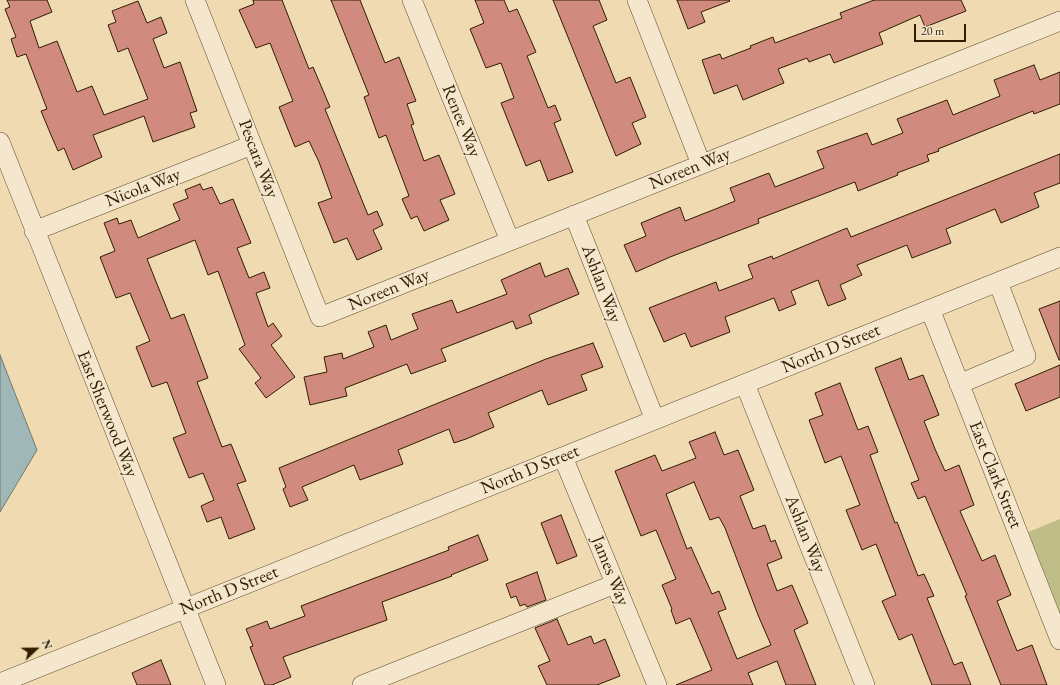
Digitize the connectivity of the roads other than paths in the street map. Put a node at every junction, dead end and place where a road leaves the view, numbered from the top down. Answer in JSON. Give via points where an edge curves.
{"nodes":[{"id":1,"x":195,"y":0,"type":"edge"},
{"id":2,"x":412,"y":0,"type":"edge"},
{"id":3,"x":637,"y":0,"type":"edge"},
{"id":4,"x":1060,"y":21,"type":"edge"},
{"id":5,"x":0,"y":142,"type":"edge"},
{"id":6,"x":252,"y":145,"type":"junction"},
{"id":7,"x":701,"y":164,"type":"junction"},
{"id":8,"x":574,"y":215,"type":"junction"},
{"id":9,"x":34,"y":231,"type":"junction"},
{"id":10,"x":510,"y":241,"type":"junction"},
{"id":11,"x":1060,"y":257,"type":"edge"},
{"id":12,"x":998,"y":282,"type":"junction"},
{"id":13,"x":930,"y":309,"type":"junction"},
{"id":14,"x":320,"y":317,"type":"joint"},
{"id":15,"x":745,"y":384,"type":"junction"},
{"id":16,"x":959,"y":384,"type":"junction"},
{"id":17,"x":655,"y":420,"type":"junction"},
{"id":18,"x":563,"y":457,"type":"junction"},
{"id":19,"x":615,"y":584,"type":"junction"},
{"id":20,"x":185,"y":608,"type":"junction"},
{"id":21,"x":1060,"y":640,"type":"edge"},
{"id":22,"x":0,"y":683,"type":"edge"},
{"id":23,"x":216,"y":685,"type":"edge"},
{"id":24,"x":362,"y":685,"type":"edge"},
{"id":25,"x":657,"y":685,"type":"edge"},
{"id":26,"x":865,"y":685,"type":"edge"}],
"edges":[{"from":1,"to":6,"type":"street","name":"Pescara Way"},
{"from":2,"to":10,"type":"street","name":"Renee Way"},
{"from":3,"to":7,"type":"street"},
{"from":4,"to":7,"type":"street","name":"Noreen Way"},
{"from":5,"to":9,"type":"street","name":"East Sherwood Way"},
{"from":6,"to":9,"type":"street","name":"Nicola Way"},
{"from":6,"to":14,"type":"street","name":"Pescara Way"},
{"from":7,"to":8,"type":"street","name":"Noreen Way"},
{"from":8,"to":10,"type":"street","name":"Noreen Way"},
{"from":8,"to":17,"type":"street","name":"Ashlan Way"},
{"from":9,"to":20,"type":"street","name":"East Sherwood Way"},
{"from":10,"to":14,"type":"street","name":"Noreen Way"},
{"from":11,"to":12,"type":"street","name":"North D Street"},
{"from":12,"to":13,"type":"street","name":"North D Street"},
{"from":12,"to":16,"type":"street","via":[[1026,356]]},
{"from":13,"to":15,"type":"street","name":"North D Street"},
{"from":13,"to":16,"type":"street","name":"East Clark Street"},
{"from":15,"to":17,"type":"street","name":"North D Street"},
{"from":15,"to":26,"type":"street","name":"Ashlan Way"},
{"from":16,"to":21,"type":"street","name":"East Clark Street"},
{"from":17,"to":18,"type":"street","name":"North D Street"},
{"from":18,"to":19,"type":"street","name":"James Way"},
{"from":18,"to":20,"type":"street","name":"North D Street"},
{"from":19,"to":24,"type":"street"},
{"from":19,"to":25,"type":"street","name":"James Way"},
{"from":20,"to":22,"type":"street","name":"North D Street"},
{"from":20,"to":23,"type":"street","name":"East Sherwood Way"}]}
